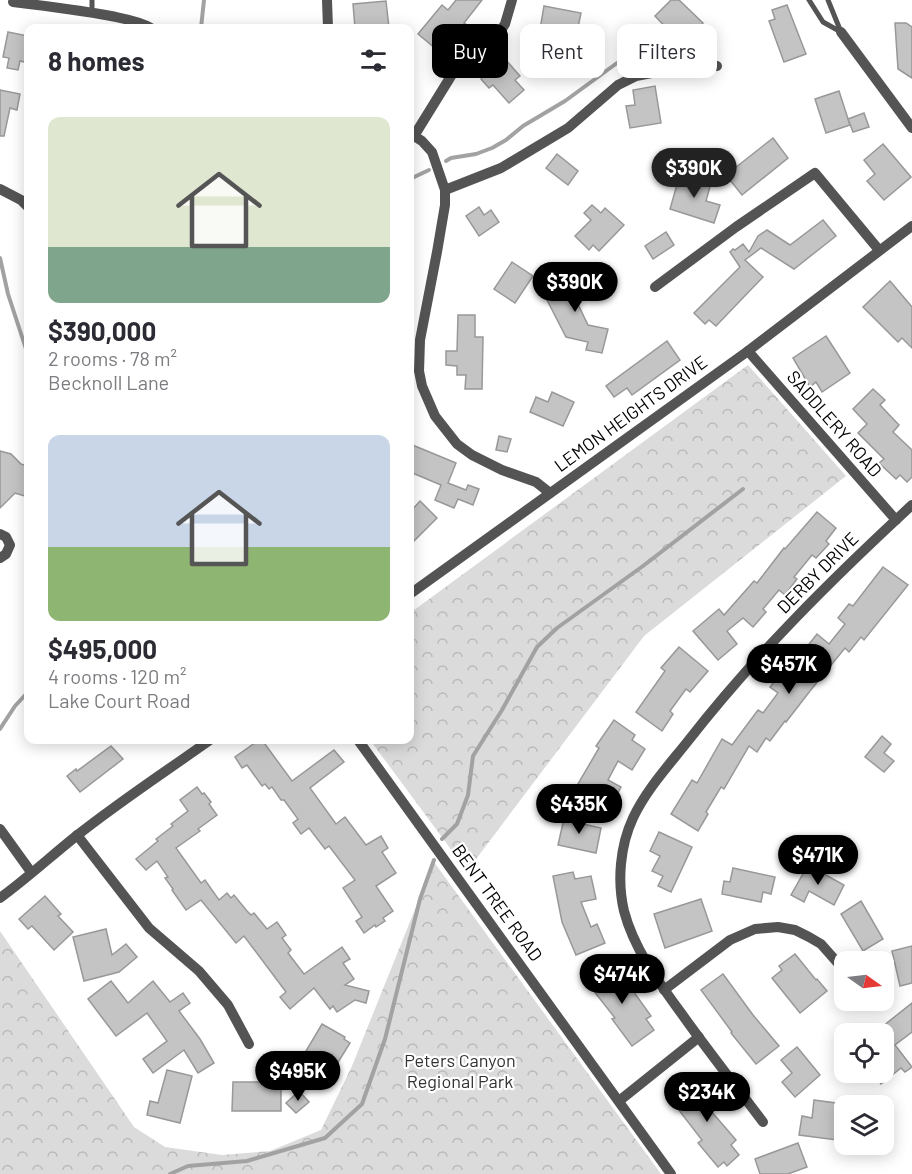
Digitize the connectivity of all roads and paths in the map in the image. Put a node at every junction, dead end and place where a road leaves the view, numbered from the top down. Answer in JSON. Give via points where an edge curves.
{"nodes":[{"id":1,"x":92,"y":0,"type":"edge"},
{"id":2,"x":327,"y":0,"type":"edge"},
{"id":3,"x":512,"y":0,"type":"edge"},
{"id":4,"x":809,"y":0,"type":"edge"},
{"id":5,"x":828,"y":0,"type":"edge"},
{"id":6,"x":13,"y":2,"type":"dead end"},
{"id":7,"x":92,"y":12,"type":"junction"},
{"id":8,"x":142,"y":24,"type":"edge"},
{"id":9,"x":328,"y":24,"type":"edge"},
{"id":10,"x":841,"y":32,"type":"junction"},
{"id":11,"x":632,"y":78,"type":"edge"},
{"id":12,"x":912,"y":128,"type":"edge"},
{"id":13,"x":414,"y":133,"type":"edge"},
{"id":14,"x":414,"y":137,"type":"edge"},
{"id":15,"x":0,"y":189,"type":"edge"},
{"id":16,"x":445,"y":190,"type":"junction"},
{"id":17,"x":24,"y":204,"type":"edge"},
{"id":18,"x":912,"y":226,"type":"edge"},
{"id":19,"x":879,"y":250,"type":"junction"},
{"id":20,"x":655,"y":286,"type":"dead end"},
{"id":21,"x":748,"y":351,"type":"junction"},
{"id":22,"x":550,"y":493,"type":"junction"},
{"id":23,"x":912,"y":505,"type":"edge"},
{"id":24,"x":896,"y":520,"type":"junction"},
{"id":25,"x":0,"y":534,"type":"edge"},
{"id":26,"x":0,"y":558,"type":"edge"},
{"id":27,"x":414,"y":591,"type":"edge"},
{"id":28,"x":204,"y":744,"type":"edge"},
{"id":29,"x":361,"y":744,"type":"edge"},
{"id":30,"x":0,"y":829,"type":"edge"},
{"id":31,"x":77,"y":835,"type":"junction"},
{"id":32,"x":31,"y":872,"type":"junction"},
{"id":33,"x":0,"y":898,"type":"edge"},
{"id":34,"x":834,"y":959,"type":"edge"},
{"id":35,"x":664,"y":990,"type":"junction"},
{"id":36,"x":699,"y":1037,"type":"junction"},
{"id":37,"x":249,"y":1044,"type":"dead end"},
{"id":38,"x":619,"y":1101,"type":"junction"},
{"id":39,"x":763,"y":1122,"type":"dead end"},
{"id":40,"x":671,"y":1174,"type":"edge"}],
"edges":[{"from":1,"to":7,"type":"lane"},
{"from":2,"to":9,"type":"street"},
{"from":3,"to":13,"type":"street","via":[[496,38],[456,68]]},
{"from":4,"to":10,"type":"lane","via":[[823,22]]},
{"from":5,"to":10,"type":"lane"},
{"from":6,"to":7,"type":"street"},
{"from":7,"to":8,"type":"street"},
{"from":10,"to":12,"type":"street"},
{"from":11,"to":16,"type":"street","via":[[618,85],[568,128],[501,168]]},
{"from":14,"to":16,"type":"street","name":"LEMON HEIGHTS DRIVE","via":[[432,152]]},
{"from":15,"to":17,"type":"street"},
{"from":16,"to":22,"type":"street","name":"LEMON HEIGHTS DRIVE","via":[[420,340],[422,386],[435,416],[457,444],[502,470],[536,482]]},
{"from":18,"to":19,"type":"street","name":"LEMON HEIGHTS DRIVE"},
{"from":19,"to":20,"type":"street","via":[[815,173]]},
{"from":19,"to":21,"type":"street","name":"LEMON HEIGHTS DRIVE"},
{"from":21,"to":22,"type":"street","name":"LEMON HEIGHTS DRIVE"},
{"from":21,"to":24,"type":"street","name":"SADDLERY ROAD"},
{"from":22,"to":27,"type":"street"},
{"from":23,"to":24,"type":"street","name":"DERBY DRIVE"},
{"from":24,"to":35,"type":"street","name":"DERBY DRIVE","via":[[748,669],[681,749],[632,820],[620,867],[624,909],[630,931]]},
{"from":25,"to":26,"type":"street","via":[[10,545]]},
{"from":28,"to":31,"type":"street"},
{"from":29,"to":38,"type":"street","name":"BENT TREE ROAD"},
{"from":30,"to":32,"type":"street"},
{"from":31,"to":32,"type":"street"},
{"from":31,"to":37,"type":"street","via":[[148,928],[199,971],[228,1005]]},
{"from":32,"to":33,"type":"street"},
{"from":34,"to":35,"type":"street","via":[[820,944],[795,930],[755,929],[730,940]]},
{"from":35,"to":36,"type":"street","name":"DERBY DRIVE"},
{"from":36,"to":38,"type":"street"},
{"from":36,"to":39,"type":"street","name":"DERBY DRIVE"},
{"from":38,"to":40,"type":"street","name":"BENT TREE ROAD"}]}
